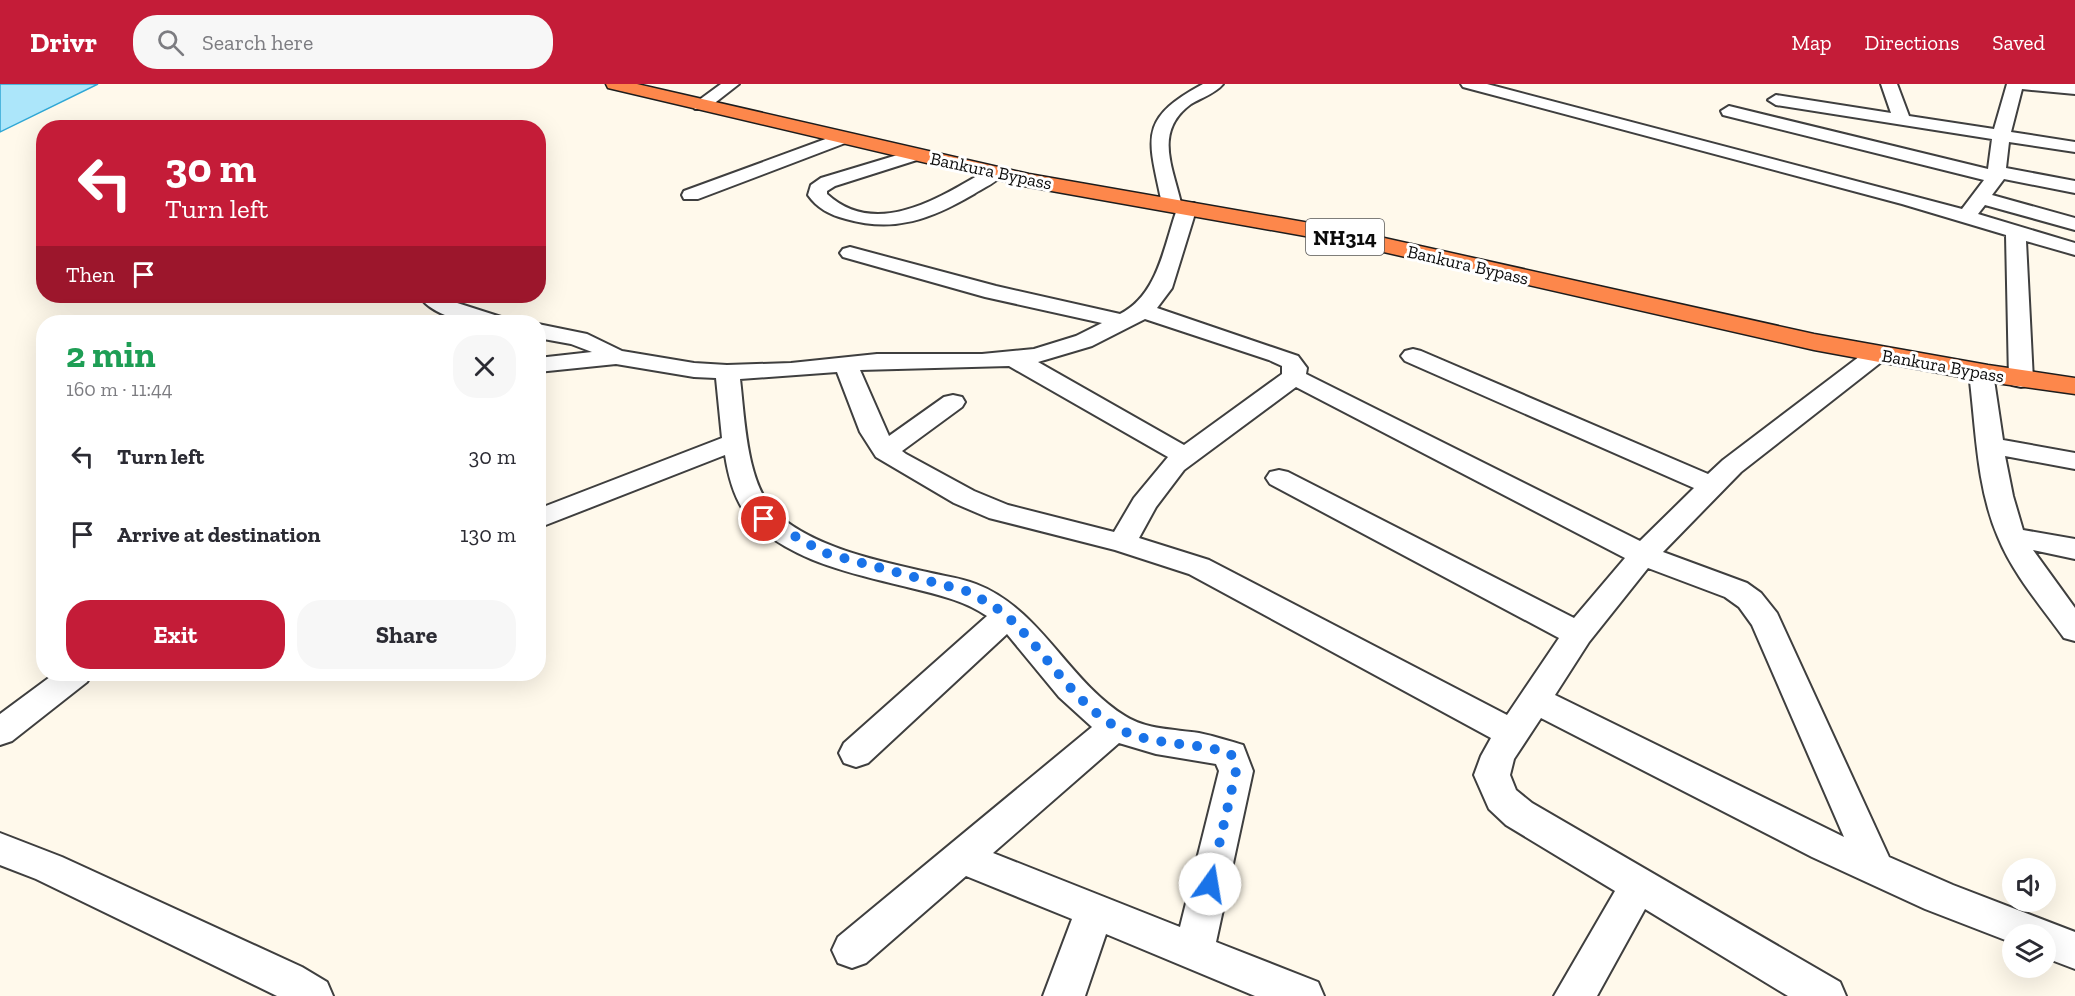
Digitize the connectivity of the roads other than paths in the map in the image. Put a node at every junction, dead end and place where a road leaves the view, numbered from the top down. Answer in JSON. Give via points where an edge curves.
{"nodes":[{"id":1,"x":615,"y":84,"type":"edge"},
{"id":2,"x":731,"y":84,"type":"edge"},
{"id":3,"x":1215,"y":84,"type":"edge"},
{"id":4,"x":1469,"y":84,"type":"edge"},
{"id":5,"x":1889,"y":84,"type":"edge"},
{"id":6,"x":2015,"y":84,"type":"edge"},
{"id":7,"x":2021,"y":84,"type":"edge"},
{"id":8,"x":1799,"y":87,"type":"dead end"},
{"id":9,"x":2075,"y":89,"type":"edge"},
{"id":10,"x":1776,"y":100,"type":"junction"},
{"id":11,"x":701,"y":106,"type":"junction"},
{"id":12,"x":1729,"y":111,"type":"dead end"},
{"id":13,"x":1749,"y":116,"type":"junction"},
{"id":14,"x":1902,"y":120,"type":"junction"},
{"id":15,"x":2001,"y":136,"type":"junction"},
{"id":16,"x":842,"y":138,"type":"junction"},
{"id":17,"x":2075,"y":147,"type":"edge"},
{"id":18,"x":914,"y":154,"type":"junction"},
{"id":19,"x":995,"y":173,"type":"junction"},
{"id":20,"x":1996,"y":174,"type":"junction"},
{"id":21,"x":2075,"y":187,"type":"edge"},
{"id":22,"x":690,"y":195,"type":"dead end"},
{"id":23,"x":1980,"y":198,"type":"junction"},
{"id":24,"x":1179,"y":206,"type":"junction"},
{"id":25,"x":1967,"y":216,"type":"junction"},
{"id":26,"x":2075,"y":224,"type":"edge"},
{"id":27,"x":2016,"y":231,"type":"junction"},
{"id":28,"x":2075,"y":249,"type":"edge"},
{"id":29,"x":850,"y":253,"type":"dead end"},
{"id":30,"x":439,"y":303,"type":"edge"},
{"id":31,"x":471,"y":315,"type":"edge"},
{"id":32,"x":1133,"y":316,"type":"junction"},
{"id":33,"x":546,"y":331,"type":"edge"},
{"id":34,"x":1876,"y":355,"type":"junction"},
{"id":35,"x":1413,"y":356,"type":"dead end"},
{"id":36,"x":616,"y":357,"type":"junction"},
{"id":37,"x":1015,"y":359,"type":"junction"},
{"id":38,"x":845,"y":363,"type":"junction"},
{"id":39,"x":546,"y":365,"type":"edge"},
{"id":40,"x":727,"y":372,"type":"junction"},
{"id":41,"x":1981,"y":373,"type":"junction"},
{"id":42,"x":1294,"y":376,"type":"junction"},
{"id":43,"x":2021,"y":380,"type":"junction"},
{"id":44,"x":2075,"y":386,"type":"edge"},
{"id":45,"x":953,"y":402,"type":"dead end"},
{"id":46,"x":735,"y":442,"type":"junction"},
{"id":47,"x":1992,"y":446,"type":"junction"},
{"id":48,"x":885,"y":450,"type":"junction"},
{"id":49,"x":1185,"y":456,"type":"junction"},
{"id":50,"x":2075,"y":461,"type":"edge"},
{"id":51,"x":1279,"y":478,"type":"dead end"},
{"id":52,"x":1712,"y":486,"type":"junction"},
{"id":53,"x":546,"y":516,"type":"edge"},
{"id":54,"x":2012,"y":537,"type":"junction"},
{"id":55,"x":1122,"y":543,"type":"junction"},
{"id":56,"x":2075,"y":549,"type":"edge"},
{"id":57,"x":1644,"y":555,"type":"junction"},
{"id":58,"x":1007,"y":616,"type":"junction"},
{"id":59,"x":2075,"y":630,"type":"edge"},
{"id":60,"x":1578,"y":634,"type":"junction"},
{"id":61,"x":67,"y":681,"type":"edge"},
{"id":62,"x":1535,"y":700,"type":"junction"},
{"id":63,"x":1114,"y":727,"type":"junction"},
{"id":64,"x":0,"y":732,"type":"edge"},
{"id":65,"x":1513,"y":734,"type":"junction"},
{"id":66,"x":856,"y":753,"type":"dead end"},
{"id":67,"x":0,"y":849,"type":"edge"},
{"id":68,"x":962,"y":857,"type":"junction"},
{"id":69,"x":1876,"y":870,"type":"junction"},
{"id":70,"x":1639,"y":885,"type":"junction"},
{"id":71,"x":1094,"y":911,"type":"junction"},
{"id":72,"x":2010,"y":924,"type":"edge"},
{"id":73,"x":2056,"y":943,"type":"edge"},
{"id":74,"x":852,"y":950,"type":"dead end"},
{"id":75,"x":1194,"y":951,"type":"junction"},
{"id":76,"x":2075,"y":951,"type":"edge"},
{"id":77,"x":312,"y":996,"type":"edge"},
{"id":78,"x":1064,"y":996,"type":"edge"},
{"id":79,"x":1303,"y":996,"type":"edge"},
{"id":80,"x":1575,"y":996,"type":"edge"},
{"id":81,"x":1826,"y":996,"type":"edge"}],
"edges":[{"from":1,"to":11,"type":"highway","name":"Bankura Bypass","number":"NH314"},
{"from":2,"to":11,"type":"street"},
{"from":3,"to":24,"type":"street","via":[[1167,117],[1159,132]]},
{"from":4,"to":25,"type":"street"},
{"from":5,"to":14,"type":"street"},
{"from":6,"to":15,"type":"street"},
{"from":7,"to":9,"type":"street"},
{"from":8,"to":10,"type":"street"},
{"from":10,"to":13,"type":"street"},
{"from":10,"to":14,"type":"street"},
{"from":11,"to":16,"type":"highway","name":"Bankura Bypass","number":"NH314"},
{"from":12,"to":13,"type":"street"},
{"from":13,"to":20,"type":"street"},
{"from":14,"to":15,"type":"street"},
{"from":15,"to":17,"type":"street"},
{"from":15,"to":20,"type":"street"},
{"from":16,"to":18,"type":"highway","name":"Bankura Bypass","number":"NH314"},
{"from":16,"to":22,"type":"street"},
{"from":18,"to":19,"type":"highway","name":"Bankura Bypass","number":"NH314"},
{"from":18,"to":19,"type":"street","via":[[828,182],[818,189],[817,195],[821,201],[859,218],[898,219],[932,210]]},
{"from":19,"to":24,"type":"highway","name":"Bankura Bypass","number":"NH314"},
{"from":20,"to":21,"type":"street"},
{"from":20,"to":23,"type":"street"},
{"from":23,"to":25,"type":"street"},
{"from":23,"to":26,"type":"street"},
{"from":24,"to":32,"type":"street","via":[[1161,288]]},
{"from":24,"to":34,"type":"highway","name":"Bankura Bypass","number":"NH314","via":[[1384,244],[1627,302]]},
{"from":25,"to":27,"type":"street"},
{"from":27,"to":28,"type":"street"},
{"from":27,"to":43,"type":"street"},
{"from":29,"to":32,"type":"street","via":[[993,292]]},
{"from":30,"to":31,"type":"street"},
{"from":32,"to":37,"type":"street","via":[[1061,350]]},
{"from":32,"to":42,"type":"street","via":[[1277,355],[1290,361],[1295,368]]},
{"from":33,"to":36,"type":"street","via":[[593,342]]},
{"from":34,"to":41,"type":"highway","name":"Bankura Bypass","number":"NH314"},
{"from":34,"to":52,"type":"street","via":[[1732,466]]},
{"from":35,"to":52,"type":"street"},
{"from":36,"to":39,"type":"street"},
{"from":36,"to":40,"type":"street"},
{"from":37,"to":38,"type":"street"},
{"from":37,"to":49,"type":"street"},
{"from":38,"to":40,"type":"street"},
{"from":38,"to":48,"type":"street","via":[[873,432]]},
{"from":40,"to":46,"type":"street"},
{"from":41,"to":43,"type":"highway","name":"Bankura Bypass","number":"NH314"},
{"from":41,"to":47,"type":"street"},
{"from":42,"to":49,"type":"street"},
{"from":42,"to":57,"type":"street"},
{"from":43,"to":44,"type":"highway","name":"Bankura Bypass","number":"NH314"},
{"from":45,"to":48,"type":"street"},
{"from":46,"to":53,"type":"street"},
{"from":46,"to":58,"type":"street","via":[[755,507],[781,531],[825,553],[966,591]]},
{"from":47,"to":50,"type":"street"},
{"from":47,"to":54,"type":"street","via":[[2000,499]]},
{"from":48,"to":55,"type":"street","via":[[955,492],[999,512]]},
{"from":49,"to":55,"type":"street","via":[[1144,504]]},
{"from":51,"to":60,"type":"street"},
{"from":52,"to":57,"type":"street"},
{"from":54,"to":56,"type":"street"},
{"from":54,"to":59,"type":"street"},
{"from":55,"to":65,"type":"street","via":[[1227,580]]},
{"from":57,"to":60,"type":"street"},
{"from":57,"to":69,"type":"street","via":[[1736,590],[1750,600],[1766,621]]},
{"from":58,"to":63,"type":"street","via":[[1080,698]]},
{"from":58,"to":66,"type":"street"},
{"from":60,"to":62,"type":"street"},
{"from":61,"to":64,"type":"street"},
{"from":62,"to":65,"type":"street"},
{"from":62,"to":69,"type":"street"},
{"from":63,"to":68,"type":"street"},
{"from":63,"to":75,"type":"street","via":[[1143,738],[1231,754],[1236,771]]},
{"from":65,"to":70,"type":"street","via":[[1498,756],[1492,775],[1502,799],[1519,814]]},
{"from":67,"to":77,"type":"street","via":[[278,975]]},
{"from":68,"to":71,"type":"street"},
{"from":68,"to":74,"type":"street"},
{"from":69,"to":72,"type":"street"},
{"from":70,"to":80,"type":"street"},
{"from":70,"to":81,"type":"street"},
{"from":71,"to":75,"type":"street"},
{"from":71,"to":78,"type":"street"},
{"from":73,"to":76,"type":"street"},
{"from":75,"to":79,"type":"street"}]}
